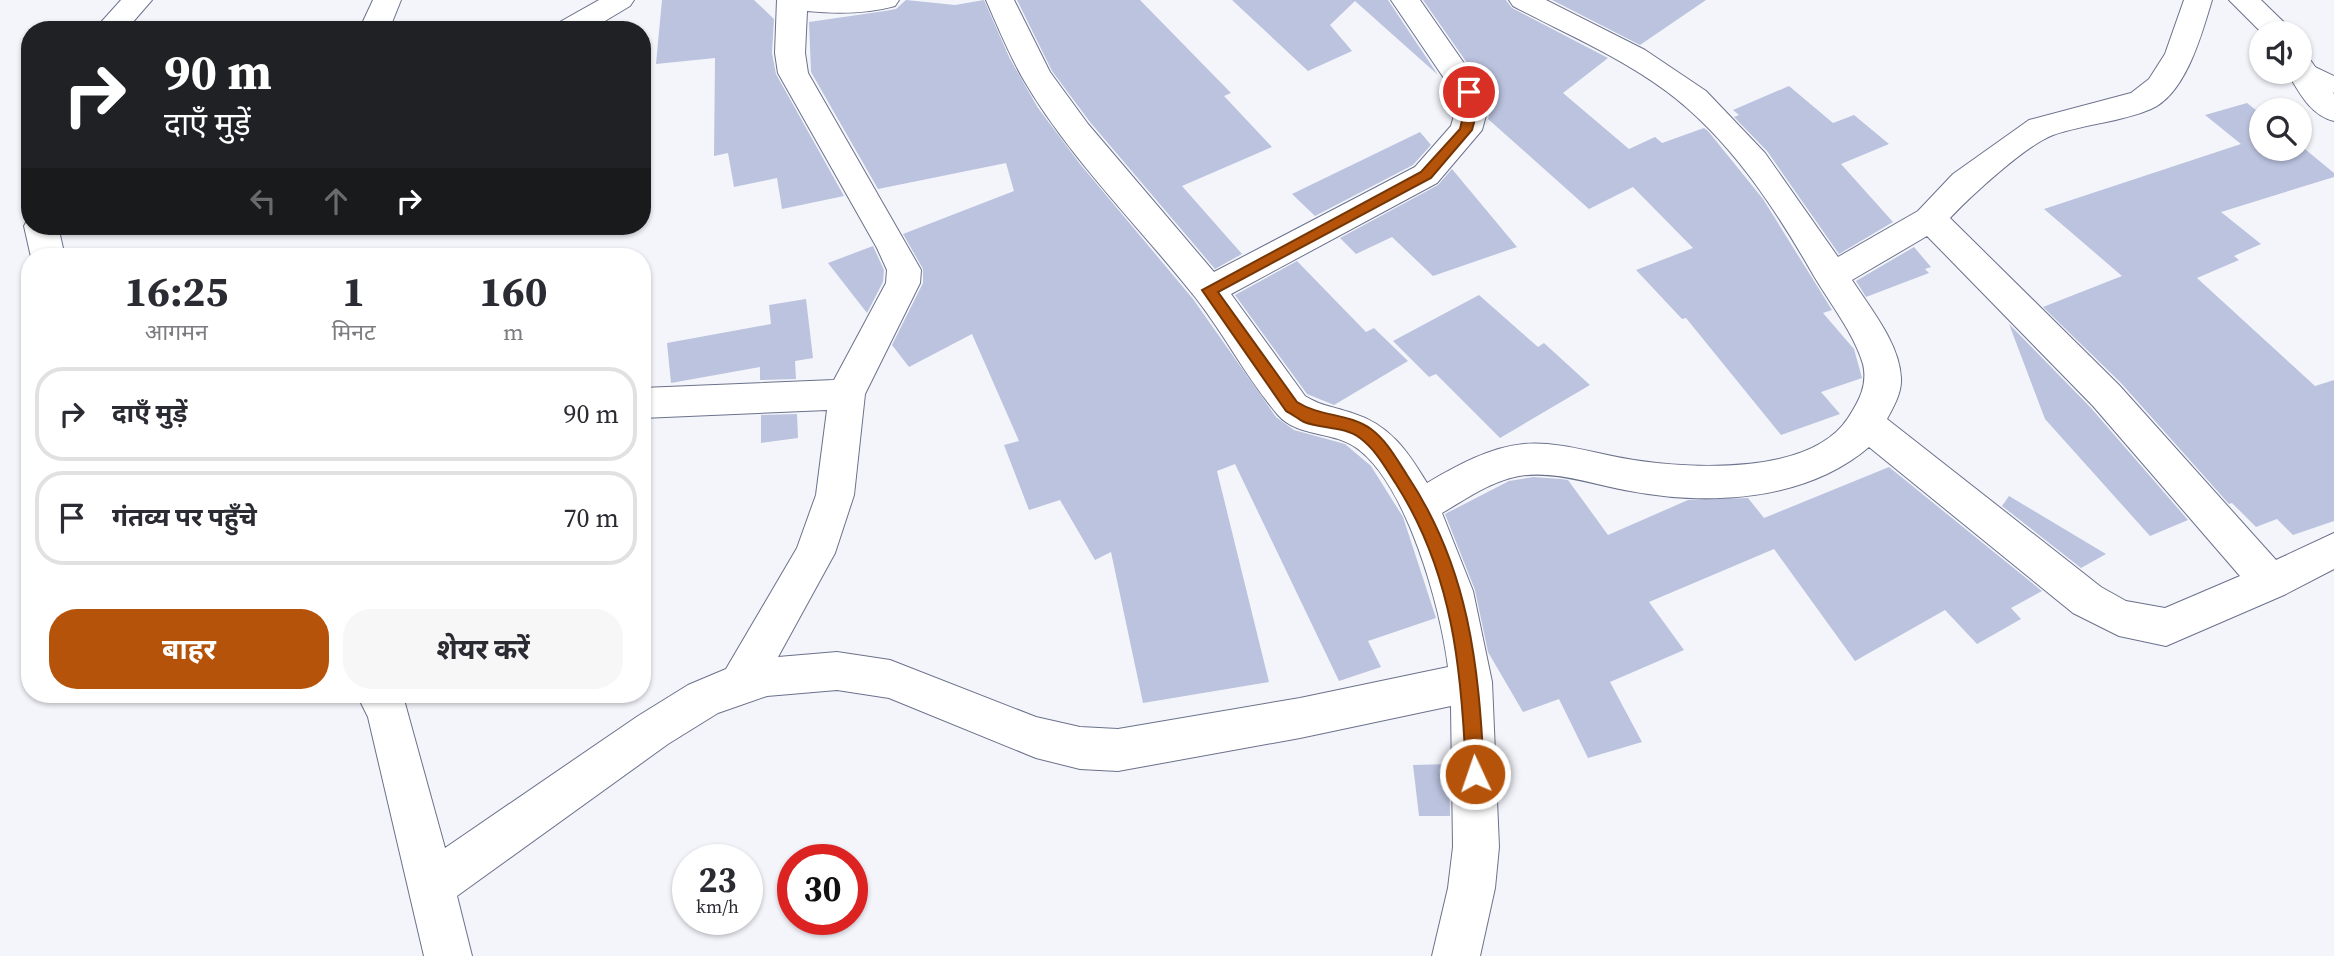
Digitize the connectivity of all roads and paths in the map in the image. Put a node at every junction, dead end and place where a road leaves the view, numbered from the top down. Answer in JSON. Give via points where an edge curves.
{"nodes":[{"id":1,"x":138,"y":0,"type":"edge"},
{"id":2,"x":387,"y":0,"type":"edge"},
{"id":3,"x":620,"y":0,"type":"edge"},
{"id":4,"x":885,"y":0,"type":"edge"},
{"id":5,"x":1000,"y":0,"type":"edge"},
{"id":6,"x":1405,"y":0,"type":"edge"},
{"id":7,"x":1523,"y":0,"type":"edge"},
{"id":8,"x":2198,"y":0,"type":"edge"},
{"id":9,"x":2243,"y":0,"type":"edge"},
{"id":10,"x":792,"y":1,"type":"edge"},
{"id":11,"x":118,"y":21,"type":"edge"},
{"id":12,"x":378,"y":21,"type":"edge"},
{"id":13,"x":584,"y":21,"type":"edge"},
{"id":14,"x":2267,"y":21,"type":"edge"},
{"id":15,"x":2312,"y":74,"type":"edge"},
{"id":16,"x":2310,"y":84,"type":"edge"},
{"id":17,"x":2334,"y":86,"type":"edge"},
{"id":18,"x":2334,"y":111,"type":"edge"},
{"id":19,"x":1930,"y":219,"type":"junction"},
{"id":20,"x":1832,"y":276,"type":"junction"},
{"id":21,"x":1209,"y":290,"type":"junction"},
{"id":22,"x":847,"y":394,"type":"junction"},
{"id":23,"x":651,"y":402,"type":"edge"},
{"id":24,"x":1867,"y":424,"type":"junction"},
{"id":25,"x":1419,"y":506,"type":"junction"},
{"id":26,"x":2334,"y":551,"type":"edge"},
{"id":27,"x":2270,"y":582,"type":"junction"},
{"id":28,"x":1471,"y":682,"type":"junction"},
{"id":29,"x":741,"y":683,"type":"junction"},
{"id":30,"x":383,"y":703,"type":"edge"},
{"id":31,"x":432,"y":885,"type":"junction"},
{"id":32,"x":448,"y":956,"type":"edge"},
{"id":33,"x":1456,"y":956,"type":"edge"}],
"edges":[{"from":1,"to":11,"type":"street"},
{"from":2,"to":12,"type":"street"},
{"from":3,"to":13,"type":"street"},
{"from":4,"to":10,"type":"street","via":[[840,5]]},
{"from":5,"to":21,"type":"street","via":[[1036,75],[1077,132]]},
{"from":6,"to":21,"type":"street","via":[[1469,92],[1472,108],[1466,130],[1426,175]]},
{"from":7,"to":20,"type":"street","via":[[1646,65],[1693,97],[1765,175]]},
{"from":8,"to":19,"type":"street","via":[[2180,54],[2160,86],[2142,101],[2040,128],[1965,182]]},
{"from":9,"to":14,"type":"street"},
{"from":10,"to":22,"type":"street","via":[[793,73],[904,270],[899,293]]},
{"from":15,"to":17,"type":"lane"},
{"from":16,"to":18,"type":"street"},
{"from":19,"to":20,"type":"street"},
{"from":19,"to":27,"type":"street","via":[[2024,310],[2202,501]]},
{"from":20,"to":24,"type":"street","via":[[1879,357],[1884,376]]},
{"from":21,"to":25,"type":"street","via":[[1292,406],[1308,417],[1364,432],[1381,447]]},
{"from":22,"to":23,"type":"street"},
{"from":22,"to":29,"type":"street","via":[[835,495],[815,553]]},
{"from":24,"to":25,"type":"street","via":[[1849,446],[1791,475],[1732,480],[1646,477],[1548,460],[1520,460],[1496,467]]},
{"from":24,"to":27,"type":"street","via":[[2087,600],[2119,618],[2166,627]]},
{"from":25,"to":28,"type":"street","via":[[1437,545],[1466,644]]},
{"from":26,"to":27,"type":"street"},
{"from":28,"to":29,"type":"street","via":[[1118,750],[1080,748],[1036,737],[890,679],[837,671]]},
{"from":28,"to":33,"type":"street","via":[[1477,797],[1473,877]]},
{"from":29,"to":31,"type":"street","via":[[703,699],[653,730]]},
{"from":30,"to":31,"type":"street"},
{"from":31,"to":32,"type":"street"}]}
